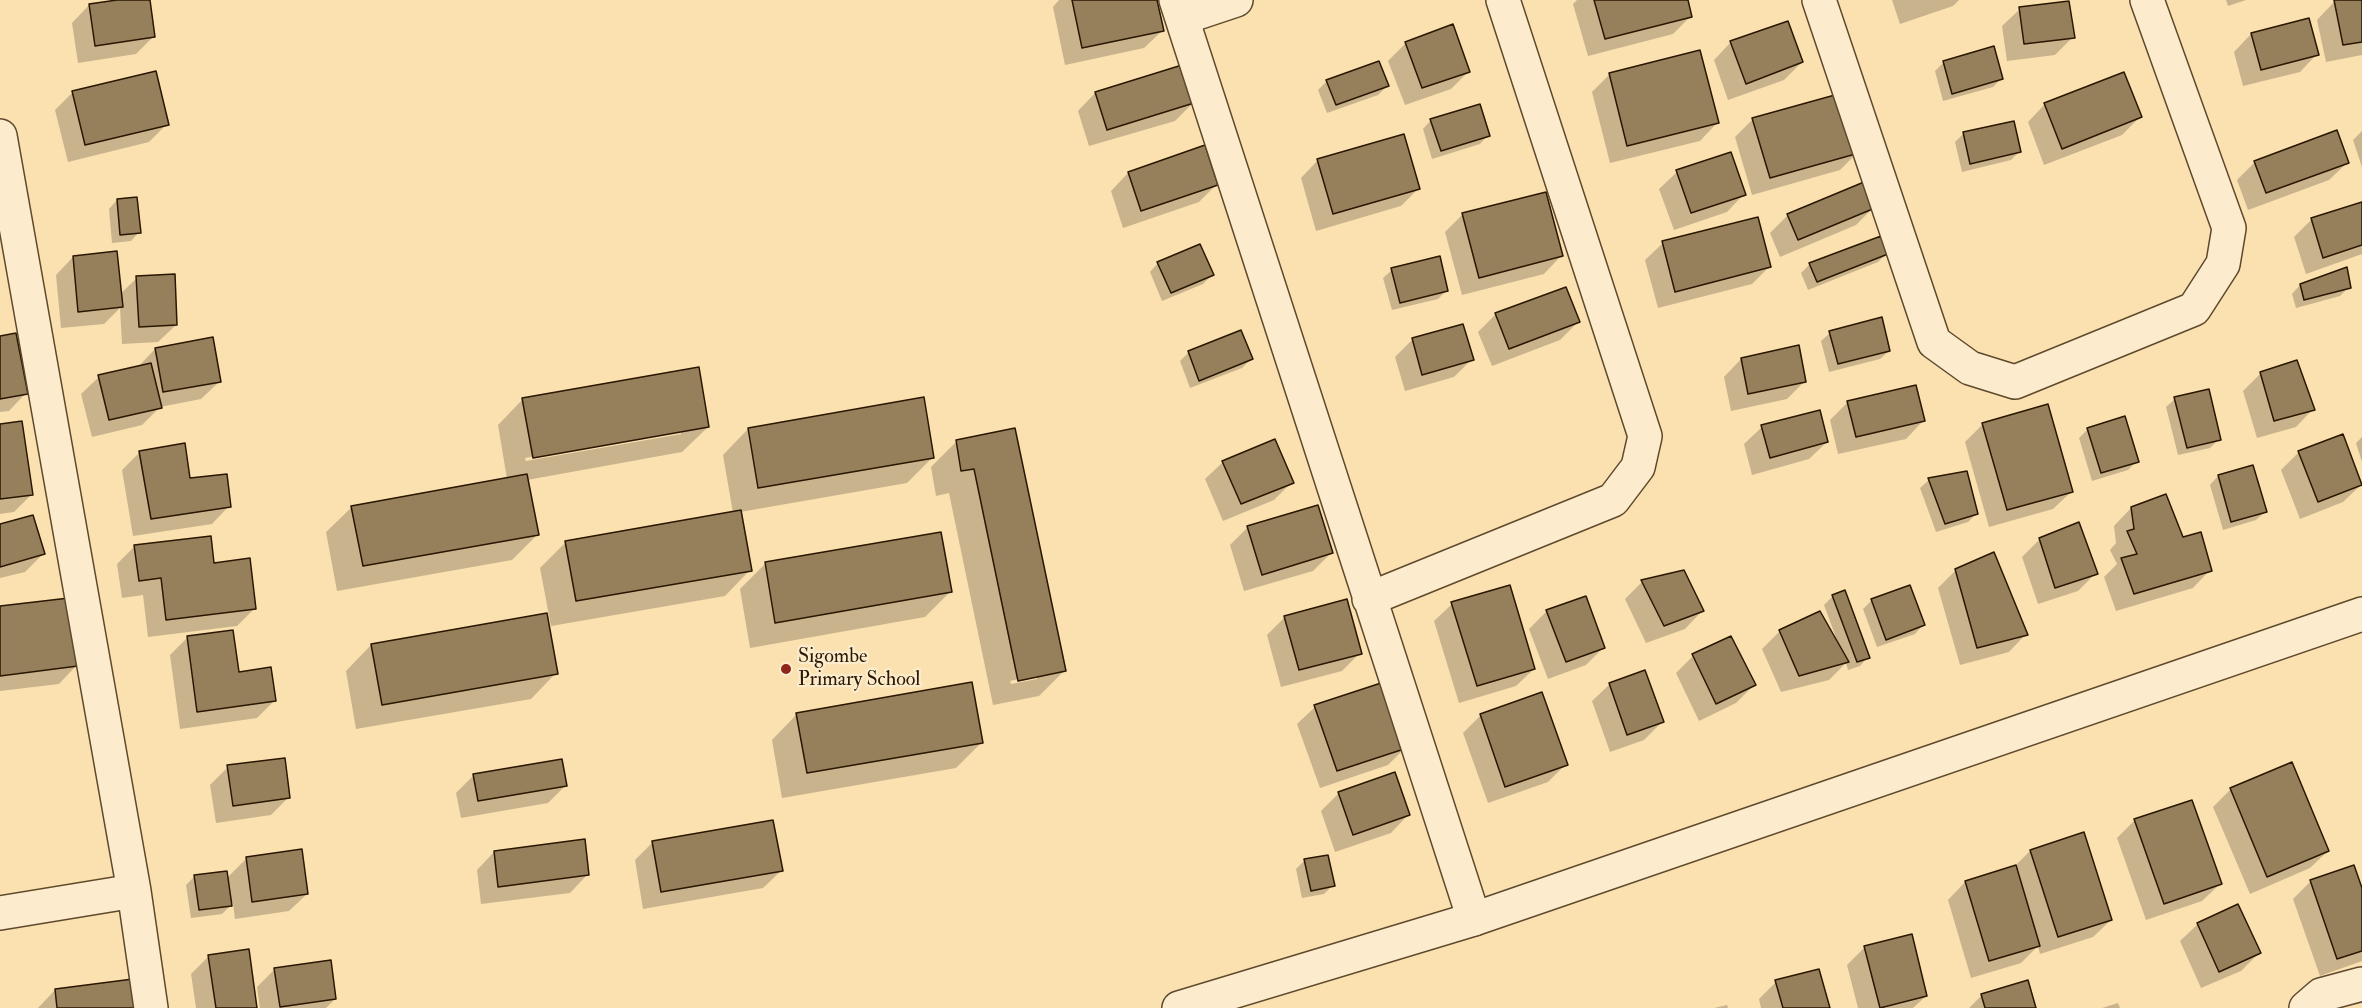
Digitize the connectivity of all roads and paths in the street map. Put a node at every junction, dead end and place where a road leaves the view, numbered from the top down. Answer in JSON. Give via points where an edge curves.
{"nodes":[{"id":1,"x":1236,"y":0,"type":"edge"},
{"id":2,"x":1503,"y":0,"type":"edge"},
{"id":3,"x":1819,"y":0,"type":"edge"},
{"id":4,"x":2147,"y":0,"type":"edge"},
{"id":5,"x":1179,"y":9,"type":"edge"},
{"id":6,"x":0,"y":136,"type":"edge"},
{"id":7,"x":1369,"y":599,"type":"junction"},
{"id":8,"x":2362,"y":614,"type":"edge"},
{"id":9,"x":134,"y":891,"type":"junction"},
{"id":10,"x":0,"y":913,"type":"edge"},
{"id":11,"x":1474,"y":919,"type":"junction"},
{"id":12,"x":2362,"y":984,"type":"edge"},
{"id":13,"x":151,"y":1008,"type":"edge"},
{"id":14,"x":1179,"y":1008,"type":"edge"},
{"id":15,"x":2306,"y":1008,"type":"edge"}],
"edges":[{"from":1,"to":5,"type":"street"},
{"from":2,"to":7,"type":"street","via":[[1645,436],[1638,467],[1613,500]]},
{"from":3,"to":4,"type":"street","via":[[1934,342],[1970,368],[2015,382],[2194,309],[2223,264],[2229,228]]},
{"from":5,"to":7,"type":"street"},
{"from":6,"to":9,"type":"street"},
{"from":7,"to":11,"type":"street"},
{"from":8,"to":11,"type":"street"},
{"from":9,"to":10,"type":"street"},
{"from":9,"to":13,"type":"street"},
{"from":11,"to":14,"type":"street"},
{"from":12,"to":15,"type":"street","via":[[2321,995]]}]}
